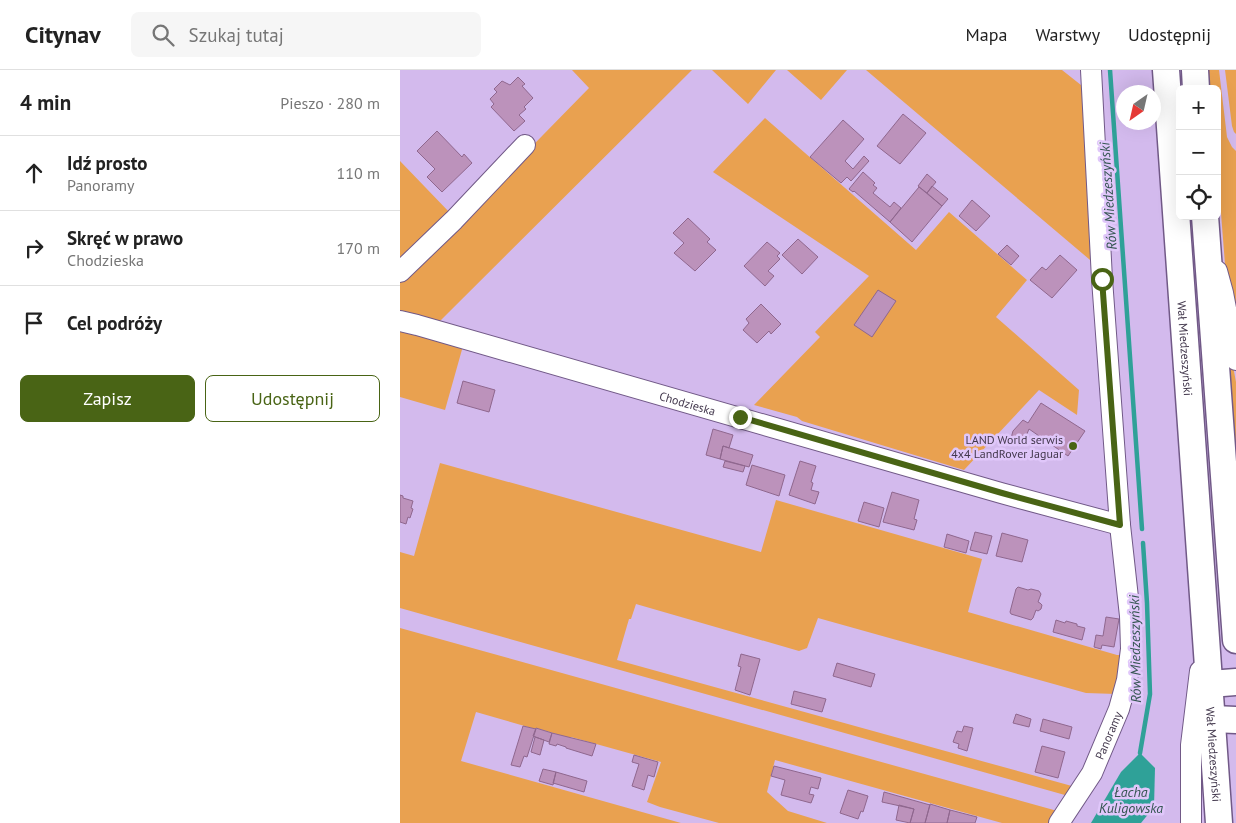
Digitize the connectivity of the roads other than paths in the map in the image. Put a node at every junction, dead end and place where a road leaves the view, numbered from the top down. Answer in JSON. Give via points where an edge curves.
{"nodes":[{"id":1,"x":1091,"y":70,"type":"edge"},
{"id":2,"x":1166,"y":70,"type":"edge"},
{"id":3,"x":1195,"y":70,"type":"edge"},
{"id":4,"x":1196,"y":85,"type":"edge"},
{"id":5,"x":525,"y":145,"type":"dead end"},
{"id":6,"x":1206,"y":227,"type":"edge"},
{"id":7,"x":400,"y":272,"type":"edge"},
{"id":8,"x":400,"y":321,"type":"edge"},
{"id":9,"x":1236,"y":360,"type":"edge"},
{"id":10,"x":1120,"y":525,"type":"junction"},
{"id":11,"x":1206,"y":627,"type":"junction"},
{"id":12,"x":1236,"y":640,"type":"edge"},
{"id":13,"x":1236,"y":682,"type":"edge"},
{"id":14,"x":1210,"y":684,"type":"junction"},
{"id":15,"x":1214,"y":718,"type":"edge"},
{"id":16,"x":1060,"y":823,"type":"edge"},
{"id":17,"x":1191,"y":823,"type":"edge"},
{"id":18,"x":1219,"y":823,"type":"edge"}],
"edges":[{"from":1,"to":10,"type":"street","name":"Panoramy"},
{"from":2,"to":11,"type":"main road","name":"Wał Miedzeszyński"},
{"from":3,"to":4,"type":"main road"},
{"from":5,"to":7,"type":"street"},
{"from":6,"to":9,"type":"street"},
{"from":6,"to":12,"type":"main road"},
{"from":8,"to":10,"type":"street","name":"Chodzieska"},
{"from":10,"to":16,"type":"street","name":"Panoramy","via":[[1130,616],[1131,649],[1126,680],[1119,709],[1092,773]]},
{"from":11,"to":14,"type":"main road","name":"Wał Miedzeszyński"},
{"from":11,"to":15,"type":"street","name":"Wał Miedzeszyński"},
{"from":13,"to":14,"type":"main road"},
{"from":14,"to":15,"type":"main road","name":"Wał Miedzeszyński"},
{"from":15,"to":17,"type":"street","name":"Wał Miedzeszyński","via":[[1191,745]]},
{"from":15,"to":18,"type":"main road","name":"Wał Miedzeszyński"}]}
